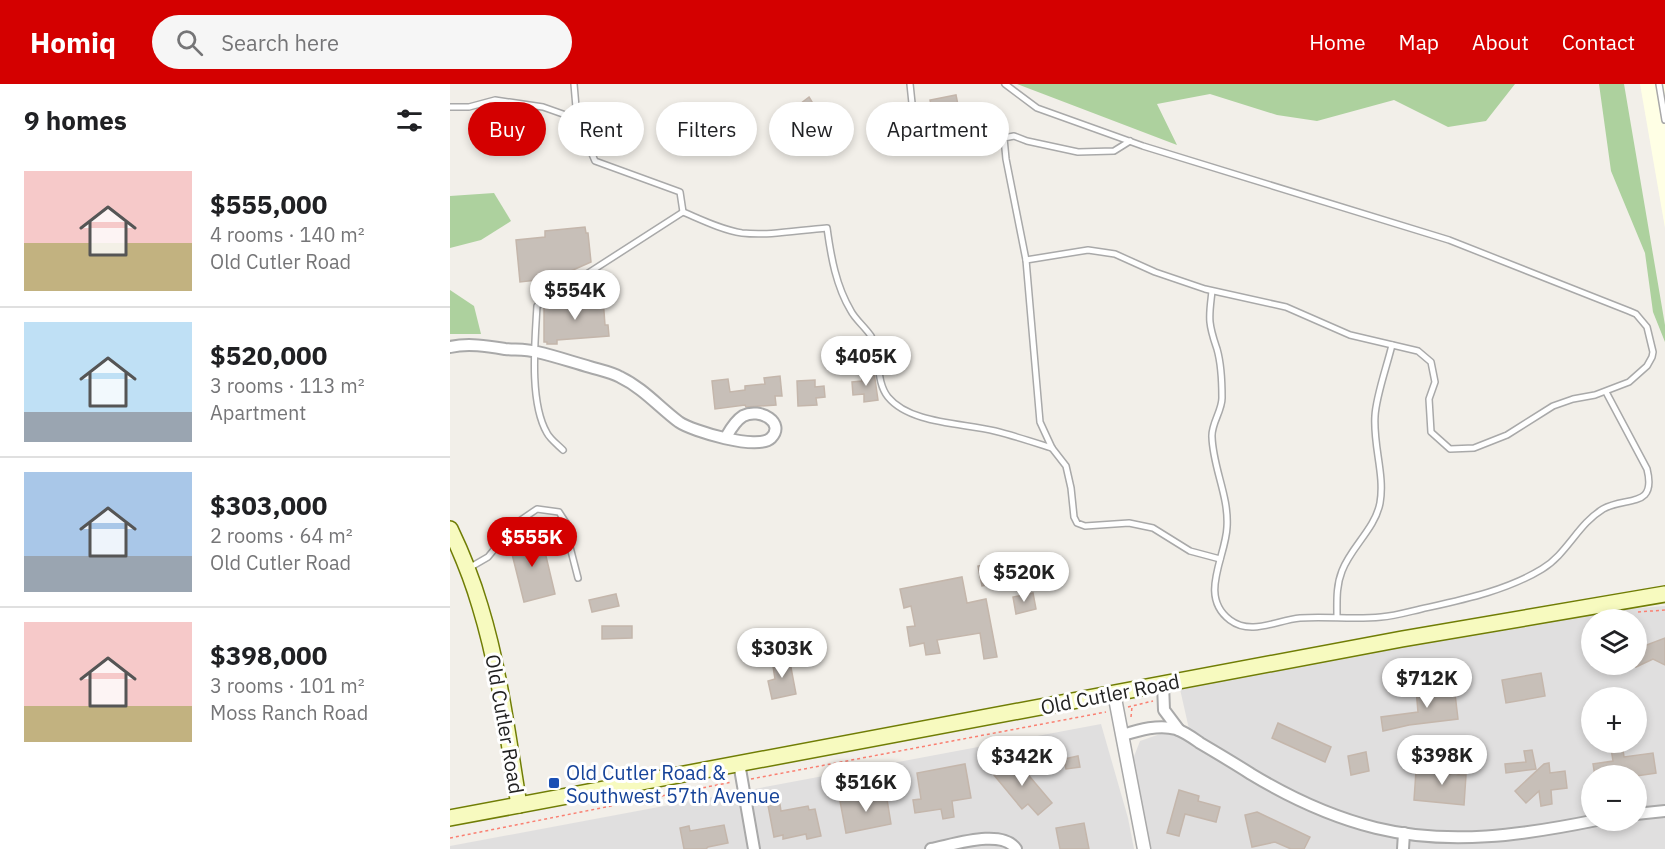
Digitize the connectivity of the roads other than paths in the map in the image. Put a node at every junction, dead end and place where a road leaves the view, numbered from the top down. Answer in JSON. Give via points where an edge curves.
{"nodes":[{"id":1,"x":574,"y":84,"type":"edge"},
{"id":2,"x":910,"y":84,"type":"edge"},
{"id":3,"x":1005,"y":84,"type":"edge"},
{"id":4,"x":1659,"y":84,"type":"edge"},
{"id":5,"x":576,"y":102,"type":"edge"},
{"id":6,"x":912,"y":102,"type":"edge"},
{"id":7,"x":450,"y":107,"type":"edge"},
{"id":8,"x":558,"y":112,"type":"edge"},
{"id":9,"x":1665,"y":120,"type":"edge"},
{"id":10,"x":1009,"y":137,"type":"edge"},
{"id":11,"x":1130,"y":141,"type":"junction"},
{"id":12,"x":593,"y":156,"type":"edge"},
{"id":13,"x":1006,"y":156,"type":"edge"},
{"id":14,"x":683,"y":212,"type":"junction"},
{"id":15,"x":1026,"y":260,"type":"junction"},
{"id":16,"x":1212,"y":291,"type":"junction"},
{"id":17,"x":1392,"y":345,"type":"junction"},
{"id":18,"x":450,"y":347,"type":"edge"},
{"id":19,"x":534,"y":351,"type":"junction"},
{"id":20,"x":1606,"y":392,"type":"junction"},
{"id":21,"x":726,"y":438,"type":"dead end"},
{"id":22,"x":1052,"y":448,"type":"junction"},
{"id":23,"x":563,"y":450,"type":"dead end"},
{"id":24,"x":450,"y":529,"type":"edge"},
{"id":25,"x":1220,"y":559,"type":"junction"},
{"id":26,"x":468,"y":569,"type":"junction"},
{"id":27,"x":578,"y":578,"type":"dead end"},
{"id":28,"x":1665,"y":594,"type":"edge"},
{"id":29,"x":1337,"y":617,"type":"junction"},
{"id":30,"x":1163,"y":684,"type":"junction"},
{"id":31,"x":1114,"y":693,"type":"junction"},
{"id":32,"x":1179,"y":730,"type":"junction"},
{"id":33,"x":1123,"y":735,"type":"junction"},
{"id":34,"x":739,"y":763,"type":"junction"},
{"id":35,"x":519,"y":806,"type":"junction"},
{"id":36,"x":1665,"y":811,"type":"edge"},
{"id":37,"x":1647,"y":813,"type":"edge"},
{"id":38,"x":450,"y":818,"type":"edge"},
{"id":39,"x":1581,"y":823,"type":"edge"},
{"id":40,"x":1404,"y":833,"type":"junction"},
{"id":41,"x":754,"y":849,"type":"edge"},
{"id":42,"x":931,"y":849,"type":"edge"},
{"id":43,"x":1016,"y":849,"type":"edge"},
{"id":44,"x":1144,"y":849,"type":"edge"},
{"id":45,"x":1403,"y":849,"type":"edge"}],
"edges":[{"from":1,"to":5,"type":"lane"},
{"from":2,"to":6,"type":"lane"},
{"from":3,"to":11,"type":"lane","via":[[1037,108]]},
{"from":4,"to":9,"type":"lane"},
{"from":7,"to":8,"type":"lane","via":[[495,100]]},
{"from":10,"to":11,"type":"lane","via":[[1078,152],[1114,151]]},
{"from":11,"to":20,"type":"lane","via":[[1449,240],[1636,314],[1650,334],[1652,357],[1629,382]]},
{"from":12,"to":14,"type":"lane","via":[[595,161],[680,192]]},
{"from":13,"to":15,"type":"lane"},
{"from":14,"to":19,"type":"lane","via":[[537,306]]},
{"from":14,"to":22,"type":"lane","via":[[741,233],[827,228],[842,292],[852,314],[872,338],[887,396],[902,410]]},
{"from":15,"to":16,"type":"lane","via":[[1088,250],[1115,254]]},
{"from":15,"to":22,"type":"lane","via":[[1040,422]]},
{"from":16,"to":17,"type":"lane","via":[[1286,307],[1350,335]]},
{"from":16,"to":25,"type":"lane","via":[[1209,320],[1217,350],[1222,401],[1211,435],[1224,491],[1227,527]]},
{"from":17,"to":20,"type":"lane","via":[[1419,351],[1431,362],[1436,382],[1429,399],[1431,432],[1450,449],[1474,448],[1507,435],[1553,406]]},
{"from":17,"to":29,"type":"lane","via":[[1375,415],[1381,480],[1379,504],[1342,570]]},
{"from":18,"to":19,"type":"street","via":[[481,345]]},
{"from":19,"to":21,"type":"street","via":[[620,377],[681,423]]},
{"from":19,"to":23,"type":"lane","via":[[540,418],[547,435]]},
{"from":20,"to":29,"type":"lane","via":[[1647,469],[1647,494],[1605,508],[1592,517],[1559,556],[1525,578],[1488,592],[1395,615]]},
{"from":22,"to":25,"type":"lane","via":[[1066,466],[1077,523],[1129,523],[1153,528],[1190,551]]},
{"from":24,"to":26,"type":"main road","name":"Old Cutler Road"},
{"from":25,"to":29,"type":"lane","via":[[1215,574],[1220,610],[1241,626]]},
{"from":26,"to":27,"type":"lane","via":[[488,557],[514,524],[537,509],[558,512],[568,526]]},
{"from":26,"to":35,"type":"main road","name":"Old Cutler Road","via":[[489,639]]},
{"from":28,"to":30,"type":"main road","name":"Old Cutler Road"},
{"from":30,"to":31,"type":"main road","name":"Old Cutler Road"},
{"from":30,"to":32,"type":"street","via":[[1164,710]]},
{"from":31,"to":33,"type":"street"},
{"from":31,"to":34,"type":"main road","name":"Old Cutler Road"},
{"from":32,"to":33,"type":"street","via":[[1152,728]]},
{"from":32,"to":40,"type":"street","via":[[1303,802],[1373,827]]},
{"from":33,"to":44,"type":"street"},
{"from":34,"to":35,"type":"main road","name":"Old Cutler Road"},
{"from":34,"to":41,"type":"street"},
{"from":35,"to":38,"type":"main road"},
{"from":36,"to":37,"type":"street"},
{"from":39,"to":40,"type":"street","via":[[1508,835],[1448,837]]},
{"from":40,"to":45,"type":"street"},
{"from":42,"to":43,"type":"street","via":[[992,838],[1009,841]]}]}
